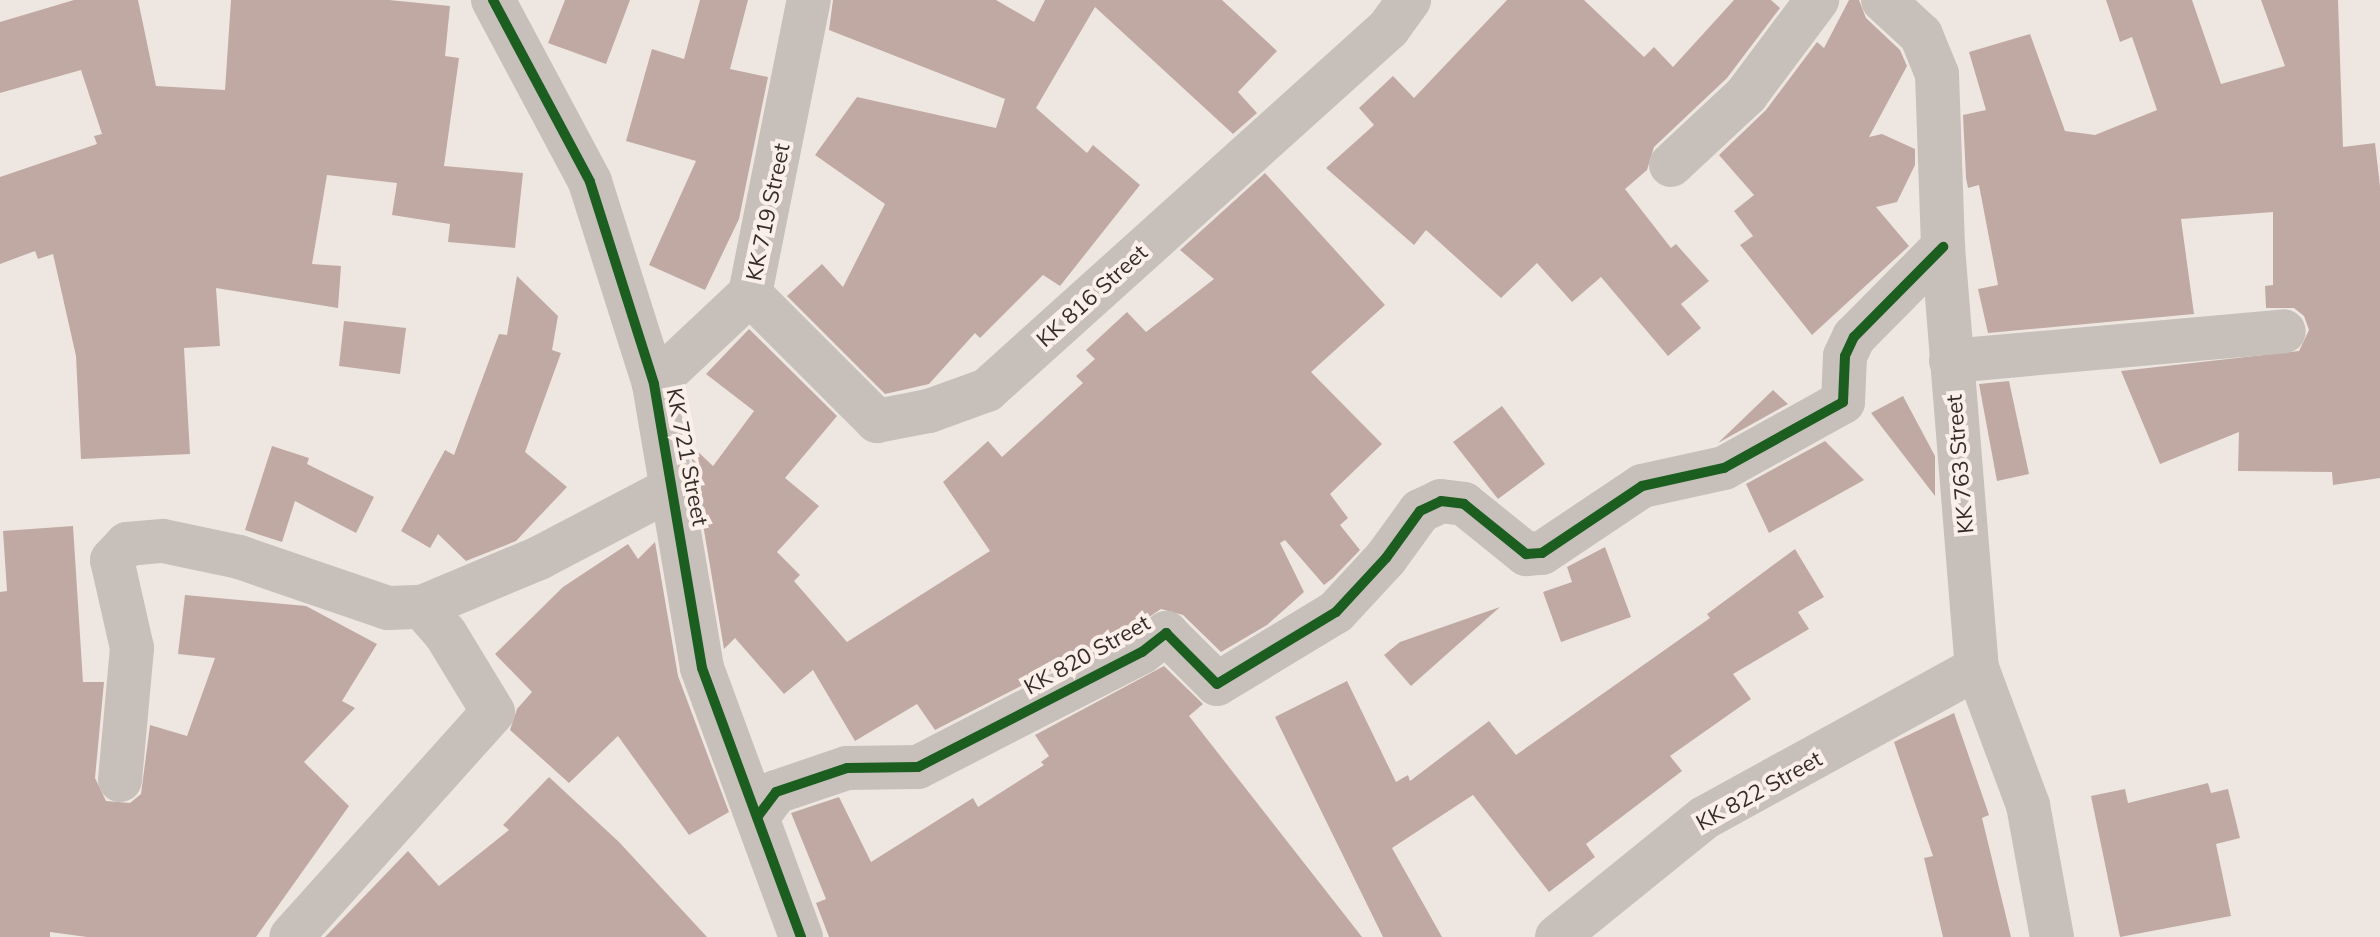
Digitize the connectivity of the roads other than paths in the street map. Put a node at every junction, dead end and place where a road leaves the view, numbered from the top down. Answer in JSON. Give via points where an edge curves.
{"nodes":[{"id":1,"x":493,"y":0,"type":"edge"},
{"id":2,"x":809,"y":0,"type":"edge"},
{"id":3,"x":1409,"y":0,"type":"edge"},
{"id":4,"x":1817,"y":0,"type":"edge"},
{"id":5,"x":1883,"y":0,"type":"edge"},
{"id":6,"x":1671,"y":165,"type":"dead end"},
{"id":7,"x":1943,"y":247,"type":"junction"},
{"id":8,"x":750,"y":294,"type":"junction"},
{"id":9,"x":2284,"y":331,"type":"dead end"},
{"id":10,"x":1951,"y":361,"type":"junction"},
{"id":11,"x":654,"y":384,"type":"junction"},
{"id":12,"x":674,"y":487,"type":"junction"},
{"id":13,"x":422,"y":607,"type":"junction"},
{"id":14,"x":1977,"y":668,"type":"junction"},
{"id":15,"x":120,"y":780,"type":"dead end"},
{"id":16,"x":758,"y":816,"type":"junction"},
{"id":17,"x":291,"y":937,"type":"edge"},
{"id":18,"x":801,"y":937,"type":"edge"},
{"id":19,"x":1557,"y":937,"type":"edge"},
{"id":20,"x":2052,"y":937,"type":"edge"}],
"edges":[{"from":1,"to":11,"type":"street","name":"KK 721 Street","via":[[590,182]]},
{"from":2,"to":8,"type":"street","name":"KK 719 Street"},
{"from":3,"to":8,"type":"street","name":"KK 816 Street","via":[[1388,29],[987,390],[929,411],[877,421]]},
{"from":4,"to":6,"type":"street","via":[[1746,95]]},
{"from":5,"to":7,"type":"street","name":"KK 763 Street","via":[[1921,35],[1937,74]]},
{"from":7,"to":10,"type":"street","name":"KK 763 Street"},
{"from":7,"to":16,"type":"street","name":"KK 820 Street","via":[[1854,337],[1845,356],[1843,402],[1724,468],[1642,486],[1542,553],[1526,554],[1464,504],[1441,501],[1420,511],[1336,612],[1217,684],[1166,633],[1142,652],[918,767],[847,768],[776,792]]},
{"from":8,"to":11,"type":"street","name":"KK 719 Street"},
{"from":9,"to":10,"type":"street"},
{"from":10,"to":14,"type":"street","name":"KK 763 Street"},
{"from":11,"to":12,"type":"street","name":"KK 721 Street"},
{"from":12,"to":13,"type":"street","via":[[539,558]]},
{"from":12,"to":16,"type":"street","name":"KK 721 Street","via":[[702,668]]},
{"from":13,"to":15,"type":"street","via":[[388,608],[239,557],[193,547],[163,541],[127,544],[112,560],[132,648]]},
{"from":13,"to":17,"type":"street","via":[[445,633],[493,712]]},
{"from":14,"to":19,"type":"street","name":"KK 822 Street","via":[[1704,818]]},
{"from":14,"to":20,"type":"street","name":"KK 763 Street","via":[[2028,805]]},
{"from":16,"to":18,"type":"street","name":"KK 721 Street"}]}
